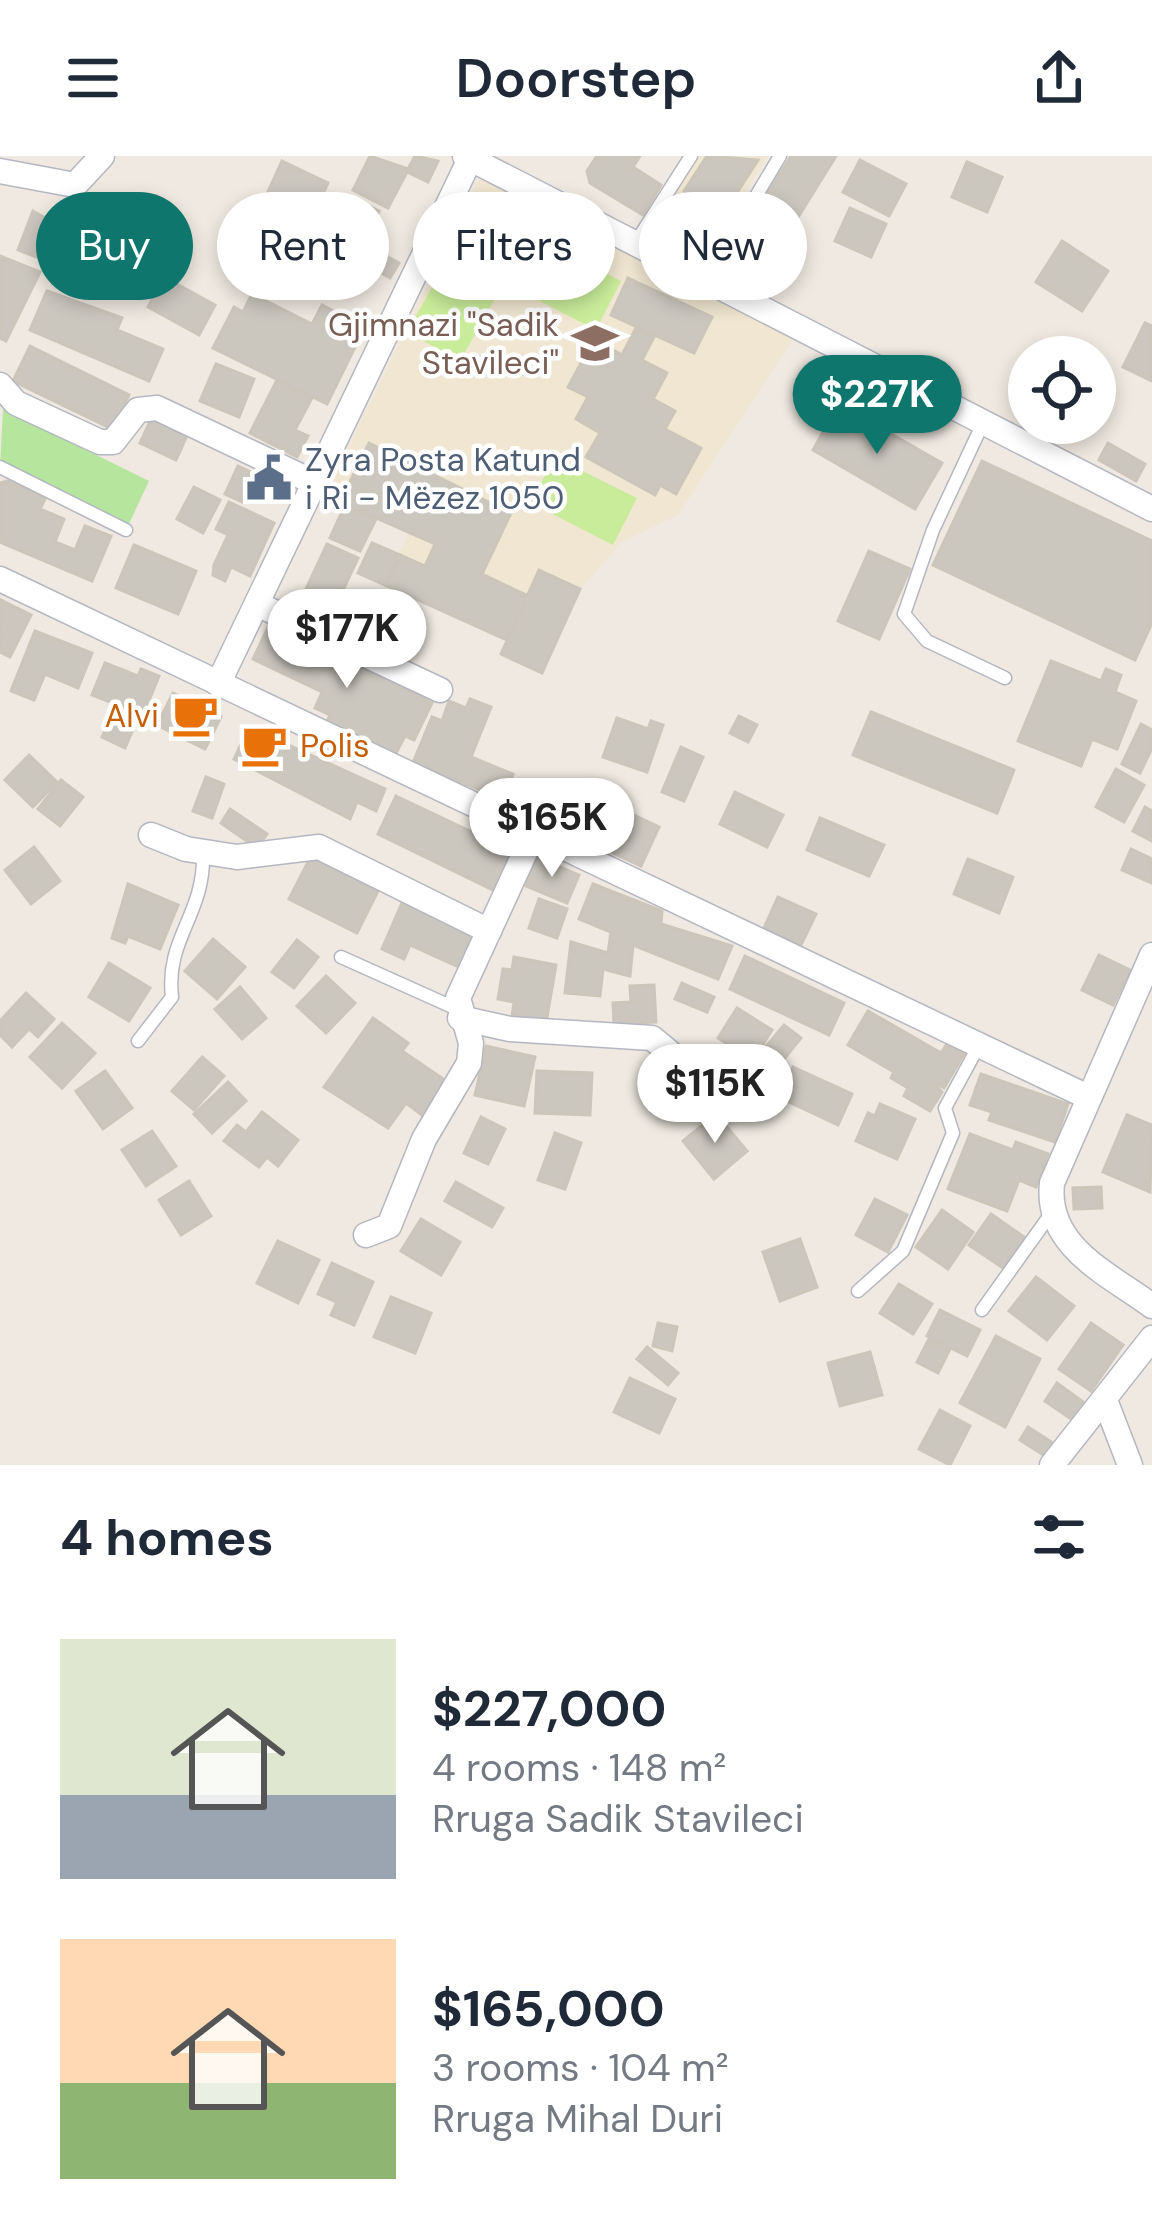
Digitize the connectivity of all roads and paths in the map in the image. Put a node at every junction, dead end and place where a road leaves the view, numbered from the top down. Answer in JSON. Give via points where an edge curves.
{"nodes":[{"id":1,"x":37,"y":156,"type":"edge"},
{"id":2,"x":102,"y":156,"type":"edge"},
{"id":3,"x":692,"y":156,"type":"edge"},
{"id":4,"x":780,"y":156,"type":"edge"},
{"id":5,"x":469,"y":157,"type":"edge"},
{"id":6,"x":0,"y":171,"type":"edge"},
{"id":7,"x":75,"y":185,"type":"junction"},
{"id":8,"x":77,"y":192,"type":"edge"},
{"id":9,"x":759,"y":192,"type":"edge"},
{"id":10,"x":635,"y":244,"type":"junction"},
{"id":11,"x":639,"y":246,"type":"edge"},
{"id":12,"x":745,"y":300,"type":"edge"},
{"id":13,"x":2,"y":394,"type":"edge"},
{"id":14,"x":983,"y":422,"type":"junction"},
{"id":15,"x":0,"y":467,"type":"edge"},
{"id":16,"x":315,"y":483,"type":"junction"},
{"id":17,"x":1152,"y":508,"type":"edge"},
{"id":18,"x":126,"y":530,"type":"dead end"},
{"id":19,"x":0,"y":579,"type":"edge"},
{"id":20,"x":257,"y":604,"type":"junction"},
{"id":21,"x":1005,"y":678,"type":"dead end"},
{"id":22,"x":218,"y":684,"type":"junction"},
{"id":23,"x":440,"y":690,"type":"dead end"},
{"id":24,"x":533,"y":835,"type":"junction"},
{"id":25,"x":151,"y":836,"type":"dead end"},
{"id":26,"x":203,"y":852,"type":"junction"},
{"id":27,"x":489,"y":931,"type":"junction"},
{"id":28,"x":1152,"y":955,"type":"edge"},
{"id":29,"x":341,"y":957,"type":"dead end"},
{"id":30,"x":458,"y":1013,"type":"junction"},
{"id":31,"x":138,"y":1041,"type":"dead end"},
{"id":32,"x":978,"y":1047,"type":"junction"},
{"id":33,"x":681,"y":1062,"type":"dead end"},
{"id":34,"x":1088,"y":1097,"type":"junction"},
{"id":35,"x":1050,"y":1215,"type":"junction"},
{"id":36,"x":367,"y":1234,"type":"dead end"},
{"id":37,"x":858,"y":1291,"type":"dead end"},
{"id":38,"x":1152,"y":1306,"type":"edge"},
{"id":39,"x":982,"y":1310,"type":"dead end"},
{"id":40,"x":1152,"y":1338,"type":"edge"},
{"id":41,"x":1105,"y":1400,"type":"junction"},
{"id":42,"x":1052,"y":1465,"type":"edge"},
{"id":43,"x":1130,"y":1465,"type":"edge"}],
"edges":[{"from":1,"to":7,"type":"street"},
{"from":2,"to":7,"type":"street"},
{"from":3,"to":10,"type":"lane"},
{"from":4,"to":9,"type":"lane"},
{"from":5,"to":10,"type":"street"},
{"from":5,"to":16,"type":"street"},
{"from":6,"to":7,"type":"street"},
{"from":7,"to":8,"type":"lane"},
{"from":10,"to":11,"type":"street"},
{"from":12,"to":14,"type":"street"},
{"from":13,"to":16,"type":"street","via":[[100,442],[113,442],[138,410],[157,408]]},
{"from":14,"to":17,"type":"street"},
{"from":14,"to":21,"type":"lane","via":[[904,614],[927,641]]},
{"from":15,"to":18,"type":"lane"},
{"from":16,"to":20,"type":"street"},
{"from":19,"to":22,"type":"street"},
{"from":20,"to":22,"type":"street"},
{"from":20,"to":23,"type":"street"},
{"from":22,"to":24,"type":"street"},
{"from":24,"to":27,"type":"street"},
{"from":24,"to":32,"type":"street"},
{"from":25,"to":26,"type":"street"},
{"from":26,"to":27,"type":"street","via":[[266,856],[319,847]]},
{"from":26,"to":31,"type":"lane","via":[[204,881],[169,969],[172,997]]},
{"from":27,"to":30,"type":"street"},
{"from":28,"to":34,"type":"street"},
{"from":29,"to":30,"type":"lane"},
{"from":30,"to":33,"type":"street","via":[[510,1029],[652,1038]]},
{"from":30,"to":36,"type":"street","via":[[471,1043],[469,1064],[424,1139],[389,1226]]},
{"from":32,"to":34,"type":"street"},
{"from":32,"to":37,"type":"lane","via":[[944,1108],[953,1133],[903,1251]]},
{"from":34,"to":35,"type":"street","via":[[1052,1183]]},
{"from":35,"to":38,"type":"street","via":[[1077,1251]]},
{"from":35,"to":39,"type":"lane"},
{"from":40,"to":41,"type":"street"},
{"from":41,"to":42,"type":"street"},
{"from":41,"to":43,"type":"street"}]}
